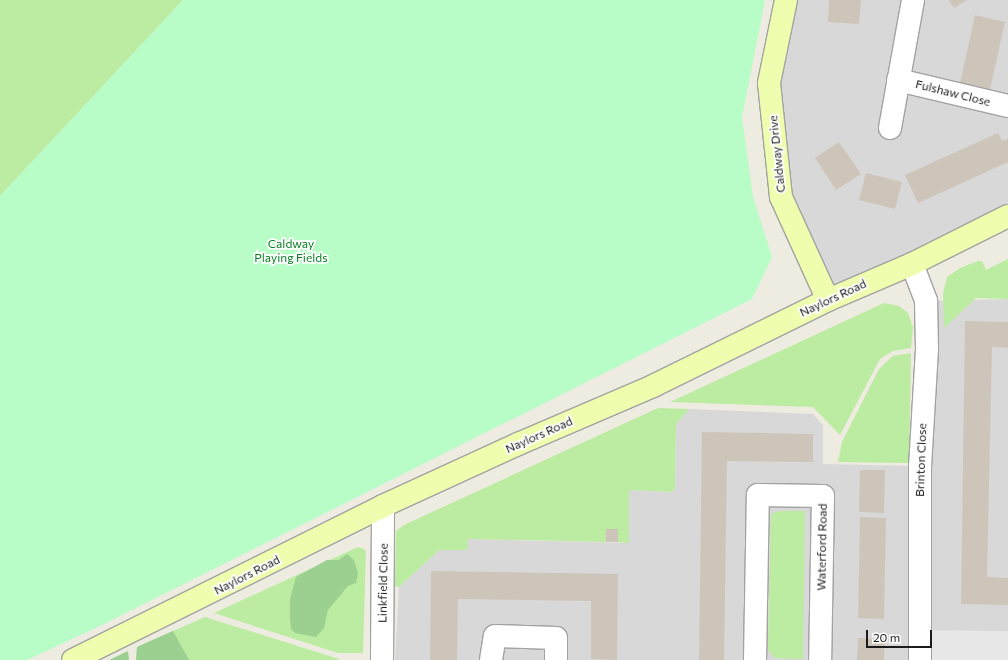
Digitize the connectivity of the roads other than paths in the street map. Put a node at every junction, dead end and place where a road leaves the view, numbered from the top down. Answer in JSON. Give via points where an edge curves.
{"nodes":[{"id":1,"x":786,"y":0,"type":"edge"},
{"id":2,"x":912,"y":0,"type":"edge"},
{"id":3,"x":898,"y":80,"type":"junction"},
{"id":4,"x":1008,"y":106,"type":"edge"},
{"id":5,"x":890,"y":128,"type":"dead end"},
{"id":6,"x":1008,"y":216,"type":"edge"},
{"id":7,"x":912,"y":264,"type":"junction"},
{"id":8,"x":828,"y":300,"type":"junction"},
{"id":9,"x":383,"y":506,"type":"junction"},
{"id":10,"x":74,"y":660,"type":"edge"},
{"id":11,"x":382,"y":660,"type":"edge"},
{"id":12,"x":490,"y":660,"type":"edge"},
{"id":13,"x":556,"y":660,"type":"edge"},
{"id":14,"x":755,"y":660,"type":"edge"},
{"id":15,"x":820,"y":660,"type":"edge"},
{"id":16,"x":920,"y":660,"type":"edge"}],
"edges":[{"from":1,"to":8,"type":"street","name":"Caldway Drive","via":[[769,83],[781,197]]},
{"from":2,"to":3,"type":"street","name":"Fulshaw Close"},
{"from":3,"to":4,"type":"street","name":"Fulshaw Close"},
{"from":3,"to":5,"type":"street","name":"Fulshaw Close"},
{"from":6,"to":7,"type":"street","name":"Naylors Road"},
{"from":7,"to":8,"type":"street","name":"Naylors Road"},
{"from":7,"to":16,"type":"street","name":"Brinton Close","via":[[926,301],[927,349],[920,466]]},
{"from":8,"to":9,"type":"street","name":"Naylors Road","via":[[654,386],[518,444]]},
{"from":9,"to":10,"type":"street","name":"Naylors Road"},
{"from":9,"to":11,"type":"street","name":"Linkfield Close"},
{"from":12,"to":13,"type":"street","via":[[495,636],[556,638]]},
{"from":14,"to":15,"type":"street","name":"Waterford Road","via":[[758,495],[823,496]]}]}
